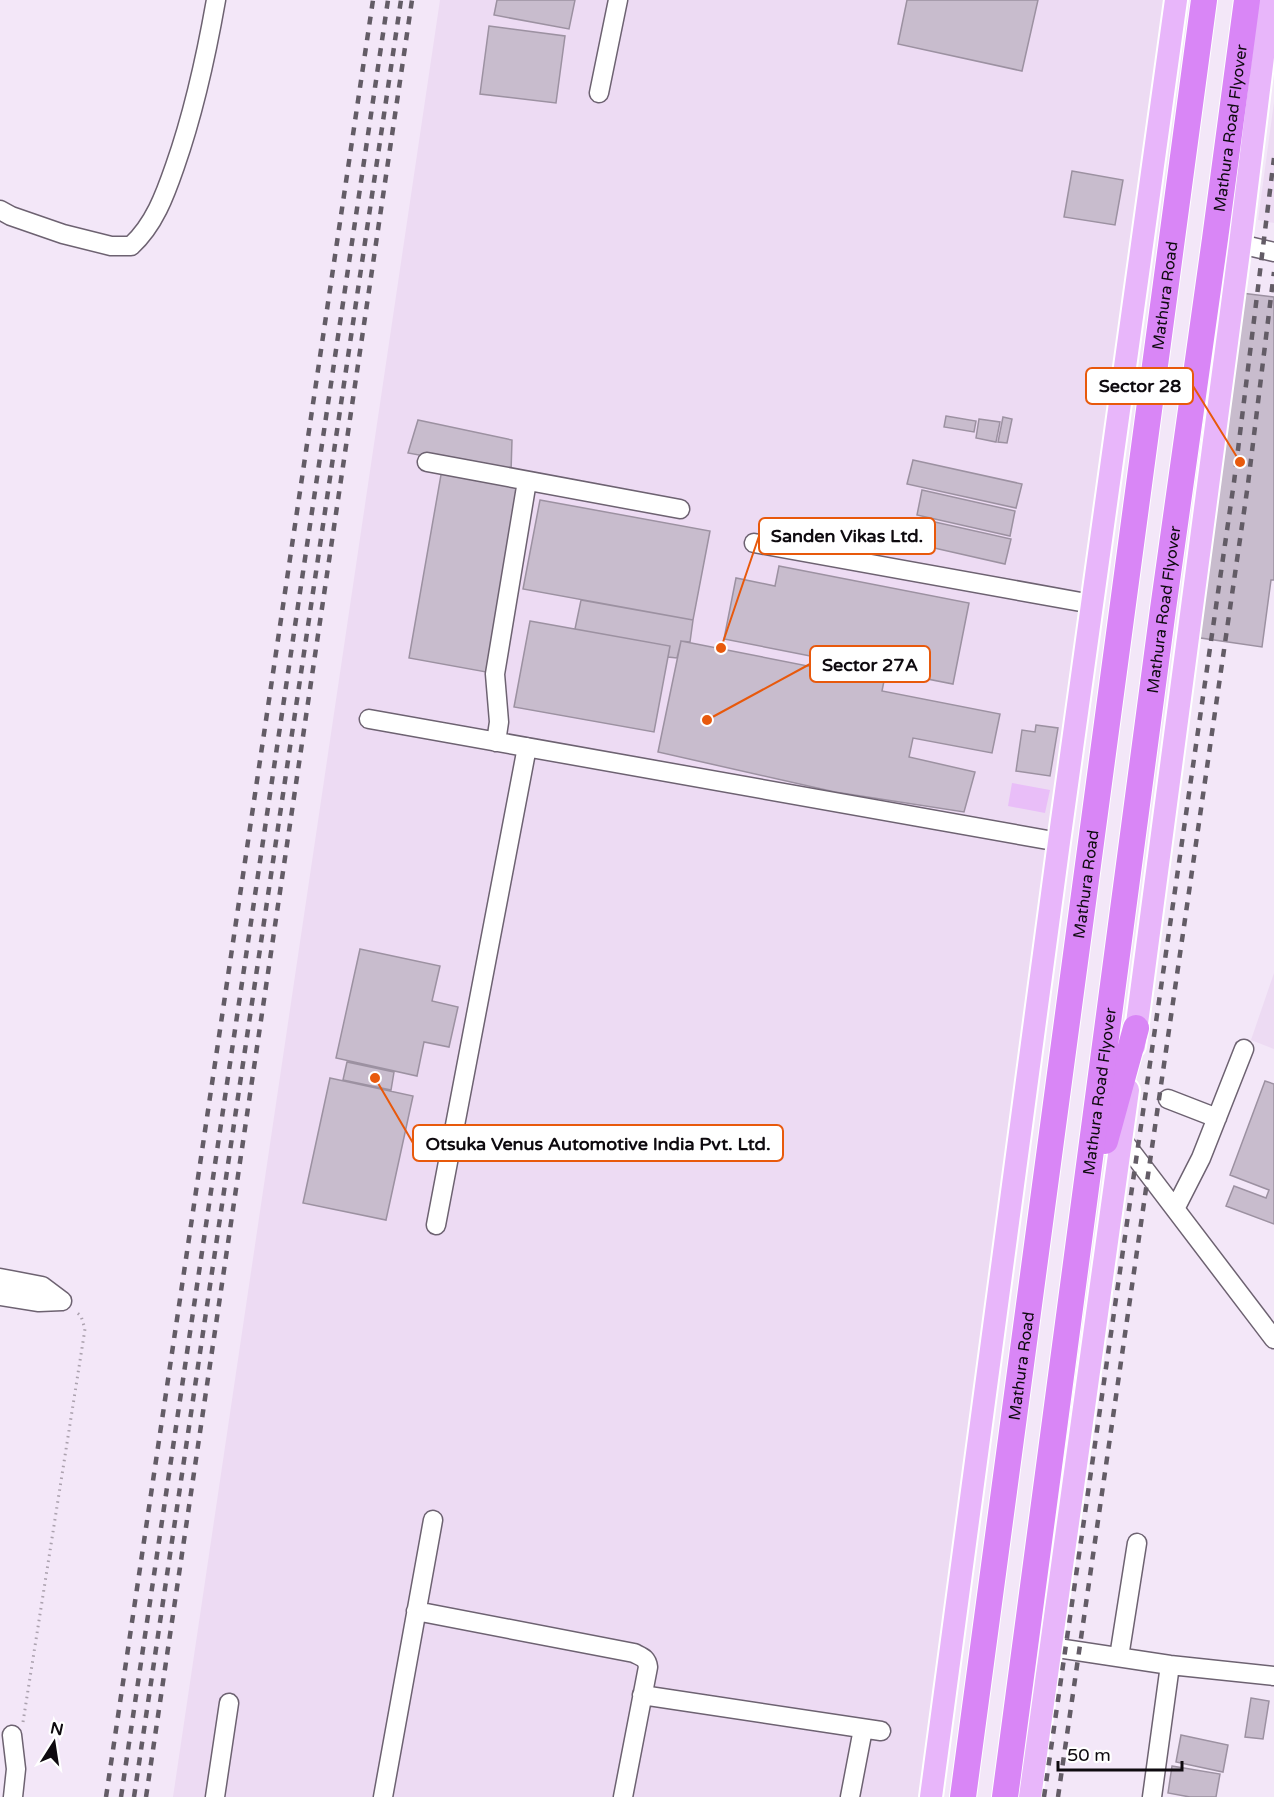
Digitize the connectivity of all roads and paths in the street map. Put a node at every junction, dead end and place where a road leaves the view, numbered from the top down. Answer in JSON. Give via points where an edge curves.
{"nodes":[{"id":1,"x":216,"y":0,"type":"edge"},
{"id":2,"x":618,"y":0,"type":"edge"},
{"id":3,"x":1176,"y":0,"type":"edge"},
{"id":4,"x":1204,"y":0,"type":"edge"},
{"id":5,"x":1247,"y":0,"type":"edge"},
{"id":6,"x":1270,"y":0,"type":"edge"},
{"id":7,"x":599,"y":93,"type":"dead end"},
{"id":8,"x":0,"y":210,"type":"edge"},
{"id":9,"x":1240,"y":244,"type":"junction"},
{"id":10,"x":1274,"y":252,"type":"edge"},
{"id":11,"x":427,"y":462,"type":"dead end"},
{"id":12,"x":528,"y":481,"type":"junction"},
{"id":13,"x":680,"y":509,"type":"dead end"},
{"id":14,"x":754,"y":543,"type":"dead end"},
{"id":15,"x":1092,"y":604,"type":"junction"},
{"id":16,"x":369,"y":719,"type":"dead end"},
{"id":17,"x":496,"y":742,"type":"junction"},
{"id":18,"x":527,"y":747,"type":"junction"},
{"id":19,"x":1059,"y":842,"type":"junction"},
{"id":20,"x":1136,"y":1028,"type":"junction"},
{"id":21,"x":1244,"y":1049,"type":"dead end"},
{"id":22,"x":1168,"y":1099,"type":"dead end"},
{"id":23,"x":1217,"y":1118,"type":"junction"},
{"id":24,"x":1121,"y":1138,"type":"junction"},
{"id":25,"x":1175,"y":1209,"type":"junction"},
{"id":26,"x":1082,"y":1218,"type":"junction"},
{"id":27,"x":436,"y":1225,"type":"dead end"},
{"id":28,"x":0,"y":1278,"type":"edge"},
{"id":29,"x":0,"y":1296,"type":"edge"},
{"id":30,"x":62,"y":1301,"type":"junction"},
{"id":31,"x":1267,"y":1316,"type":"edge"},
{"id":32,"x":1274,"y":1339,"type":"edge"},
{"id":33,"x":433,"y":1520,"type":"dead end"},
{"id":34,"x":1137,"y":1543,"type":"dead end"},
{"id":35,"x":416,"y":1611,"type":"junction"},
{"id":36,"x":1051,"y":1647,"type":"junction"},
{"id":37,"x":1119,"y":1658,"type":"junction"},
{"id":38,"x":1170,"y":1665,"type":"junction"},
{"id":39,"x":1274,"y":1676,"type":"edge"},
{"id":40,"x":642,"y":1695,"type":"junction"},
{"id":41,"x":229,"y":1703,"type":"dead end"},
{"id":42,"x":863,"y":1729,"type":"junction"},
{"id":43,"x":881,"y":1731,"type":"dead end"},
{"id":44,"x":12,"y":1736,"type":"joint"},
{"id":45,"x":967,"y":1767,"type":"junction"},
{"id":46,"x":13,"y":1797,"type":"edge"},
{"id":47,"x":215,"y":1797,"type":"edge"},
{"id":48,"x":383,"y":1797,"type":"edge"},
{"id":49,"x":623,"y":1797,"type":"edge"},
{"id":50,"x":850,"y":1797,"type":"edge"},
{"id":51,"x":931,"y":1797,"type":"edge"},
{"id":52,"x":953,"y":1797,"type":"edge"},
{"id":53,"x":963,"y":1797,"type":"edge"},
{"id":54,"x":1005,"y":1797,"type":"edge"},
{"id":55,"x":1030,"y":1797,"type":"edge"},
{"id":56,"x":1152,"y":1797,"type":"edge"}],
"edges":[{"from":1,"to":8,"type":"street","via":[[202,78],[187,131],[164,195],[143,235],[131,246],[111,246],[63,234]]},
{"from":2,"to":7,"type":"street"},
{"from":3,"to":15,"type":"main road"},
{"from":4,"to":45,"type":"highway","name":"Mathura Road"},
{"from":5,"to":26,"type":"highway","name":"Mathura Road Flyover"},
{"from":6,"to":9,"type":"main road"},
{"from":9,"to":10,"type":"street"},
{"from":9,"to":20,"type":"main road"},
{"from":11,"to":12,"type":"street"},
{"from":12,"to":13,"type":"street"},
{"from":12,"to":17,"type":"street","via":[[495,674],[499,722]]},
{"from":14,"to":15,"type":"street"},
{"from":15,"to":19,"type":"main road"},
{"from":16,"to":17,"type":"street"},
{"from":17,"to":18,"type":"street"},
{"from":18,"to":19,"type":"street"},
{"from":18,"to":27,"type":"street"},
{"from":19,"to":51,"type":"main road"},
{"from":20,"to":24,"type":"main road"},
{"from":20,"to":26,"type":"highway"},
{"from":21,"to":23,"type":"street"},
{"from":22,"to":23,"type":"street"},
{"from":23,"to":25,"type":"street"},
{"from":24,"to":25,"type":"street"},
{"from":24,"to":36,"type":"main road"},
{"from":25,"to":31,"type":"street"},
{"from":26,"to":54,"type":"highway"},
{"from":28,"to":30,"type":"street","via":[[42,1286]]},
{"from":29,"to":30,"type":"street"},
{"from":30,"to":44,"type":"path","via":[[81,1316],[85,1329],[23,1722]]},
{"from":31,"to":32,"type":"street"},
{"from":33,"to":35,"type":"street"},
{"from":34,"to":37,"type":"street"},
{"from":35,"to":40,"type":"street","via":[[634,1653],[647,1661]]},
{"from":35,"to":48,"type":"street"},
{"from":36,"to":37,"type":"street"},
{"from":36,"to":55,"type":"main road"},
{"from":37,"to":38,"type":"street"},
{"from":38,"to":39,"type":"street"},
{"from":38,"to":56,"type":"street"},
{"from":40,"to":42,"type":"street"},
{"from":40,"to":49,"type":"street"},
{"from":41,"to":47,"type":"street"},
{"from":42,"to":43,"type":"street"},
{"from":42,"to":50,"type":"street"},
{"from":44,"to":46,"type":"street","via":[[16,1769]]},
{"from":45,"to":52,"type":"highway"},
{"from":45,"to":53,"type":"highway"}]}
